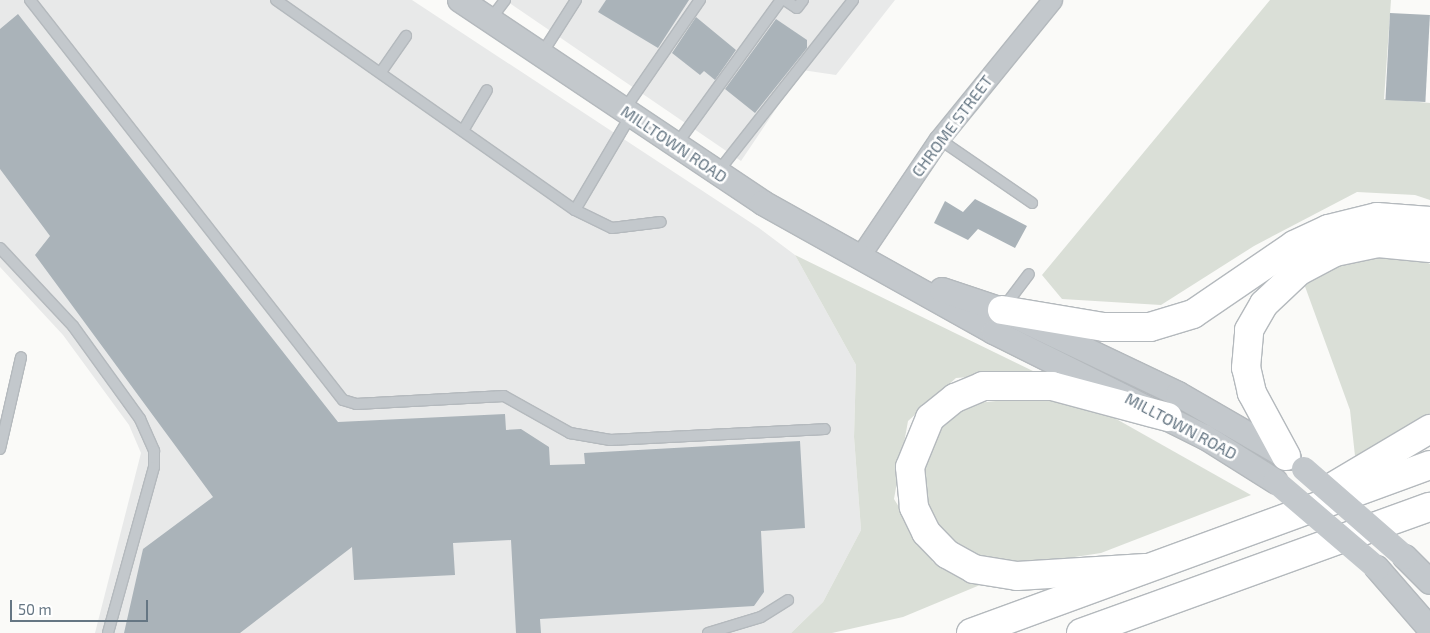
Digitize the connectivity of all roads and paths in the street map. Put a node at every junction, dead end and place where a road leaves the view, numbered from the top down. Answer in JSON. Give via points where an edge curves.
{"nodes":[{"id":1,"x":30,"y":0,"type":"edge"},
{"id":2,"x":276,"y":0,"type":"edge"},
{"id":3,"x":460,"y":0,"type":"edge"},
{"id":4,"x":505,"y":0,"type":"edge"},
{"id":5,"x":576,"y":0,"type":"edge"},
{"id":6,"x":700,"y":0,"type":"edge"},
{"id":7,"x":781,"y":0,"type":"edge"},
{"id":8,"x":785,"y":0,"type":"edge"},
{"id":9,"x":803,"y":0,"type":"edge"},
{"id":10,"x":853,"y":0,"type":"edge"},
{"id":11,"x":1052,"y":0,"type":"edge"},
{"id":12,"x":490,"y":20,"type":"junction"},
{"id":13,"x":406,"y":36,"type":"dead end"},
{"id":14,"x":541,"y":55,"type":"junction"},
{"id":15,"x":381,"y":72,"type":"junction"},
{"id":16,"x":488,"y":90,"type":"dead end"},
{"id":17,"x":627,"y":113,"type":"junction"},
{"id":18,"x":464,"y":129,"type":"junction"},
{"id":19,"x":940,"y":139,"type":"junction"},
{"id":20,"x":676,"y":145,"type":"junction"},
{"id":21,"x":717,"y":173,"type":"junction"},
{"id":22,"x":1032,"y":203,"type":"dead end"},
{"id":23,"x":575,"y":210,"type":"junction"},
{"id":24,"x":1430,"y":221,"type":"edge"},
{"id":25,"x":661,"y":222,"type":"dead end"},
{"id":26,"x":0,"y":248,"type":"edge"},
{"id":27,"x":1430,"y":248,"type":"edge"},
{"id":28,"x":860,"y":256,"type":"junction"},
{"id":29,"x":896,"y":274,"type":"junction"},
{"id":30,"x":1029,"y":274,"type":"dead end"},
{"id":31,"x":1002,"y":310,"type":"junction"},
{"id":32,"x":22,"y":357,"type":"dead end"},
{"id":33,"x":1168,"y":417,"type":"junction"},
{"id":34,"x":1430,"y":429,"type":"edge"},
{"id":35,"x":825,"y":430,"type":"dead end"},
{"id":36,"x":0,"y":449,"type":"edge"},
{"id":37,"x":1295,"y":462,"type":"junction"},
{"id":38,"x":1430,"y":465,"type":"edge"},
{"id":39,"x":1430,"y":507,"type":"edge"},
{"id":40,"x":1274,"y":520,"type":"junction"},
{"id":41,"x":1145,"y":568,"type":"junction"},
{"id":42,"x":1430,"y":582,"type":"edge"},
{"id":43,"x":788,"y":600,"type":"dead end"},
{"id":44,"x":1430,"y":629,"type":"edge"},
{"id":45,"x":108,"y":633,"type":"edge"},
{"id":46,"x":708,"y":633,"type":"edge"},
{"id":47,"x":971,"y":633,"type":"edge"},
{"id":48,"x":1081,"y":633,"type":"edge"}],
"edges":[{"from":1,"to":35,"type":"lane","via":[[343,400],[356,404],[504,396],[570,433],[610,440]]},
{"from":2,"to":15,"type":"lane"},
{"from":3,"to":12,"type":"street","name":"MILLTOWN ROAD"},
{"from":4,"to":12,"type":"lane"},
{"from":5,"to":14,"type":"lane"},
{"from":6,"to":17,"type":"lane"},
{"from":7,"to":20,"type":"lane"},
{"from":8,"to":9,"type":"lane","via":[[797,8]]},
{"from":10,"to":21,"type":"lane"},
{"from":11,"to":19,"type":"street","name":"CHROME STREET"},
{"from":12,"to":14,"type":"street","name":"MILLTOWN ROAD"},
{"from":13,"to":15,"type":"lane"},
{"from":14,"to":17,"type":"street","name":"MILLTOWN ROAD"},
{"from":15,"to":18,"type":"lane"},
{"from":16,"to":18,"type":"lane"},
{"from":17,"to":20,"type":"street","name":"MILLTOWN ROAD"},
{"from":17,"to":23,"type":"lane"},
{"from":18,"to":23,"type":"lane"},
{"from":19,"to":22,"type":"lane"},
{"from":19,"to":28,"type":"street","name":"CHROME STREET"},
{"from":20,"to":21,"type":"street","name":"MILLTOWN ROAD"},
{"from":21,"to":28,"type":"street","name":"MILLTOWN ROAD"},
{"from":23,"to":25,"type":"lane","via":[[612,228]]},
{"from":24,"to":31,"type":"highway","via":[[1377,217],[1328,229],[1294,245],[1193,314],[1165,324],[1104,327]]},
{"from":26,"to":45,"type":"lane","via":[[73,326],[140,419],[154,451],[154,467]]},
{"from":27,"to":37,"type":"highway","via":[[1378,243],[1335,252],[1299,271],[1264,304],[1249,330],[1246,368],[1252,393]]},
{"from":28,"to":29,"type":"street","name":"MILLTOWN ROAD"},
{"from":29,"to":31,"type":"street","name":"MILLTOWN ROAD"},
{"from":29,"to":33,"type":"street","name":"MILLTOWN ROAD","via":[[994,332]]},
{"from":30,"to":31,"type":"lane"},
{"from":31,"to":37,"type":"street","name":"MILLTOWN ROAD","via":[[1186,398]]},
{"from":32,"to":36,"type":"lane"},
{"from":33,"to":41,"type":"highway","via":[[1052,386],[983,386],[955,398],[930,418],[910,467],[914,507],[926,532],[947,554],[974,569],[1017,576]]},
{"from":33,"to":44,"type":"street","name":"MILLTOWN ROAD","bridge":true,"via":[[1275,481],[1377,568]]},
{"from":34,"to":40,"type":"highway"},
{"from":37,"to":42,"type":"street","name":"MILLTOWN ROAD","bridge":true},
{"from":38,"to":40,"type":"highway"},
{"from":39,"to":48,"type":"highway"},
{"from":40,"to":41,"type":"highway"},
{"from":41,"to":47,"type":"highway"},
{"from":43,"to":46,"type":"lane","via":[[761,618]]}]}
